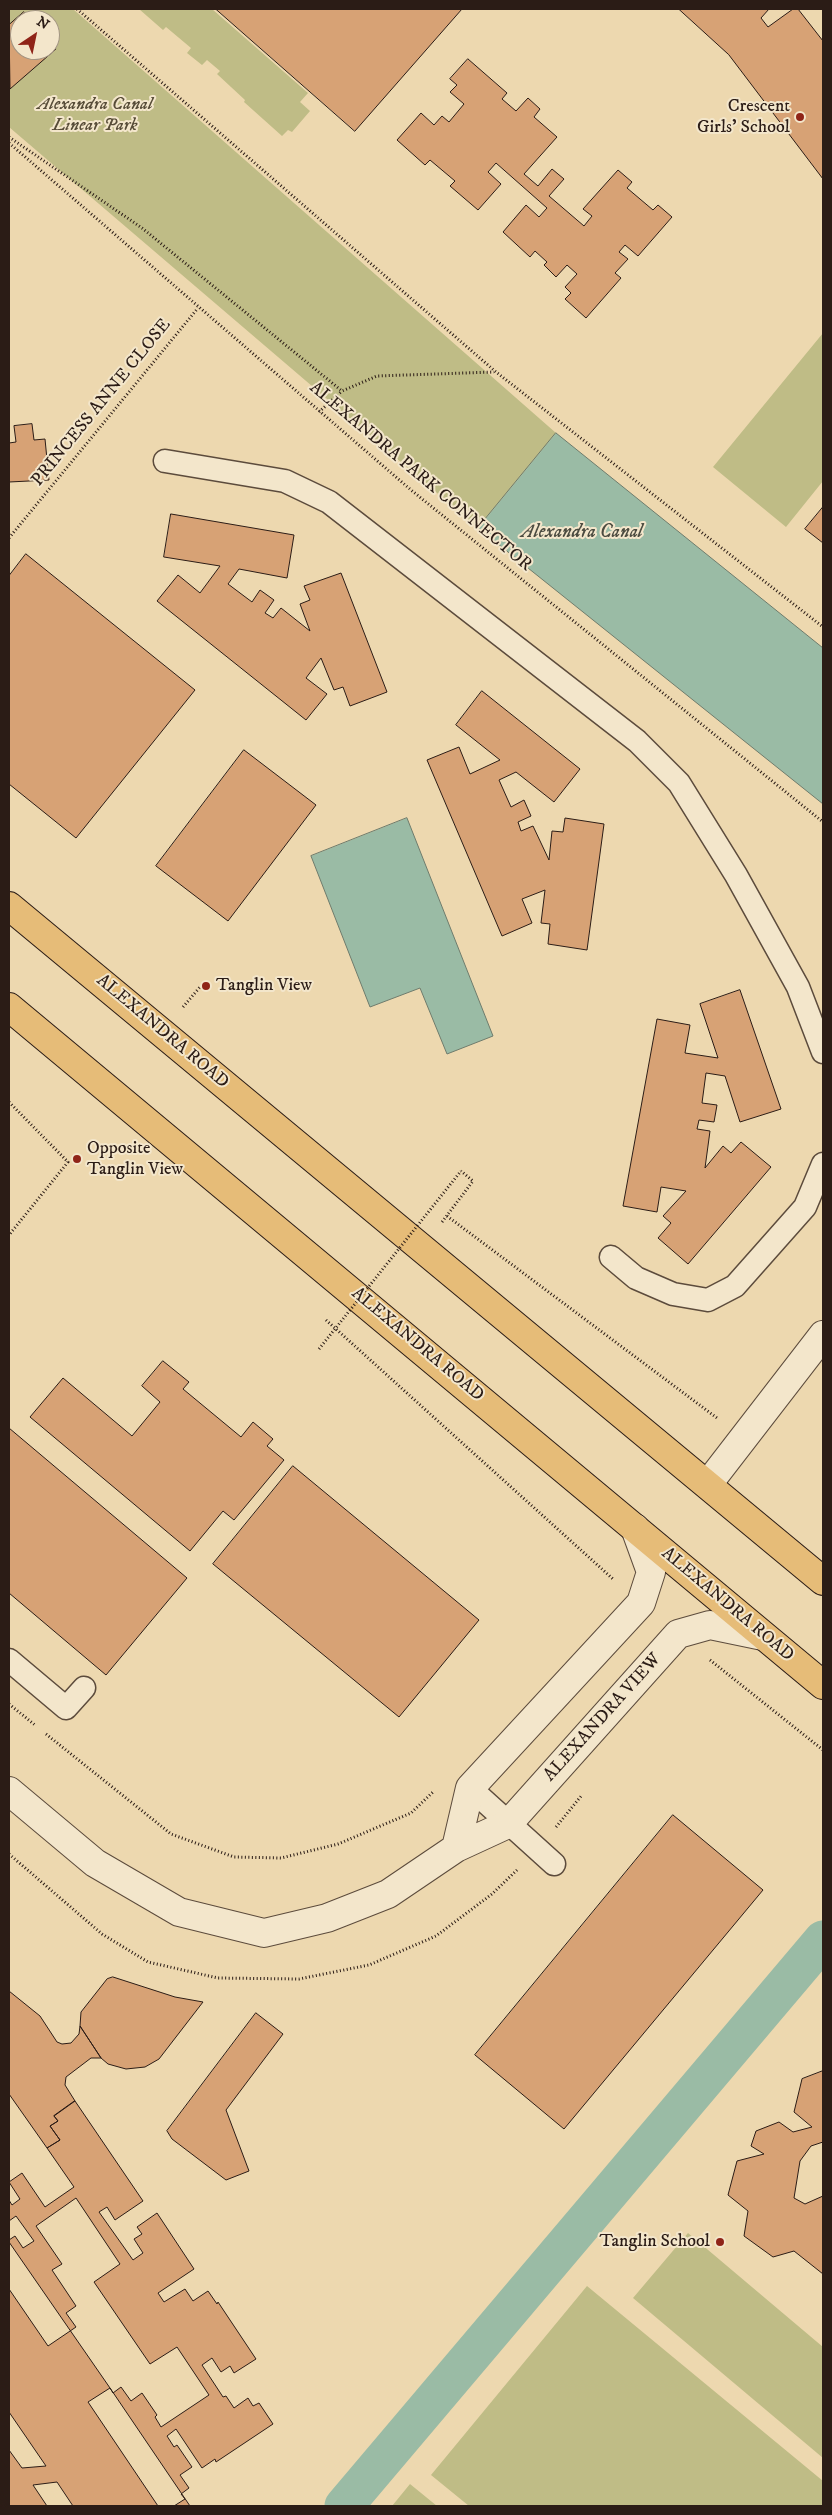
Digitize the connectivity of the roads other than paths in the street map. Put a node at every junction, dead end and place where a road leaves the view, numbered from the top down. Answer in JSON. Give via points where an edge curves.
{"nodes":[{"id":1,"x":165,"y":461,"type":"dead end"},
{"id":2,"x":9,"y":906,"type":"edge"},
{"id":3,"x":9,"y":1007,"type":"edge"},
{"id":4,"x":823,"y":1052,"type":"edge"},
{"id":5,"x":823,"y":1164,"type":"edge"},
{"id":6,"x":611,"y":1257,"type":"dead end"},
{"id":7,"x":823,"y":1335,"type":"edge"},
{"id":8,"x":708,"y":1484,"type":"junction"},
{"id":9,"x":635,"y":1528,"type":"junction"},
{"id":10,"x":823,"y":1581,"type":"edge"},
{"id":11,"x":764,"y":1636,"type":"junction"},
{"id":12,"x":9,"y":1660,"type":"edge"},
{"id":13,"x":823,"y":1685,"type":"edge"},
{"id":14,"x":84,"y":1688,"type":"dead end"},
{"id":15,"x":470,"y":1788,"type":"junction"},
{"id":16,"x":9,"y":1791,"type":"edge"},
{"id":17,"x":508,"y":1824,"type":"junction"},
{"id":18,"x":456,"y":1848,"type":"junction"},
{"id":19,"x":554,"y":1864,"type":"dead end"}],
"edges":[{"from":1,"to":4,"type":"lane","via":[[285,481],[329,502],[637,741],[679,783],[736,874],[798,987]]},
{"from":2,"to":8,"type":"main road","name":"ALEXANDRA ROAD"},
{"from":3,"to":9,"type":"main road","name":"ALEXANDRA ROAD"},
{"from":5,"to":6,"type":"lane","via":[[805,1207],[735,1286],[708,1300],[673,1294],[645,1282]]},
{"from":7,"to":8,"type":"street"},
{"from":8,"to":10,"type":"main road","name":"ALEXANDRA ROAD"},
{"from":9,"to":11,"type":"main road","name":"ALEXANDRA ROAD"},
{"from":9,"to":15,"type":"street","via":[[651,1572],[641,1604]]},
{"from":11,"to":13,"type":"main road","name":"ALEXANDRA ROAD"},
{"from":11,"to":17,"type":"street","name":"ALEXANDRA VIEW","via":[[710,1625],[678,1634]]},
{"from":12,"to":14,"type":"lane","via":[[66,1708]]},
{"from":15,"to":17,"type":"lane"},
{"from":15,"to":18,"type":"street"},
{"from":16,"to":18,"type":"street","name":"ALEXANDRA VIEW","via":[[95,1863],[180,1912],[264,1932],[327,1918],[388,1894]]},
{"from":17,"to":18,"type":"street","name":"ALEXANDRA VIEW"},
{"from":17,"to":19,"type":"lane"}]}
